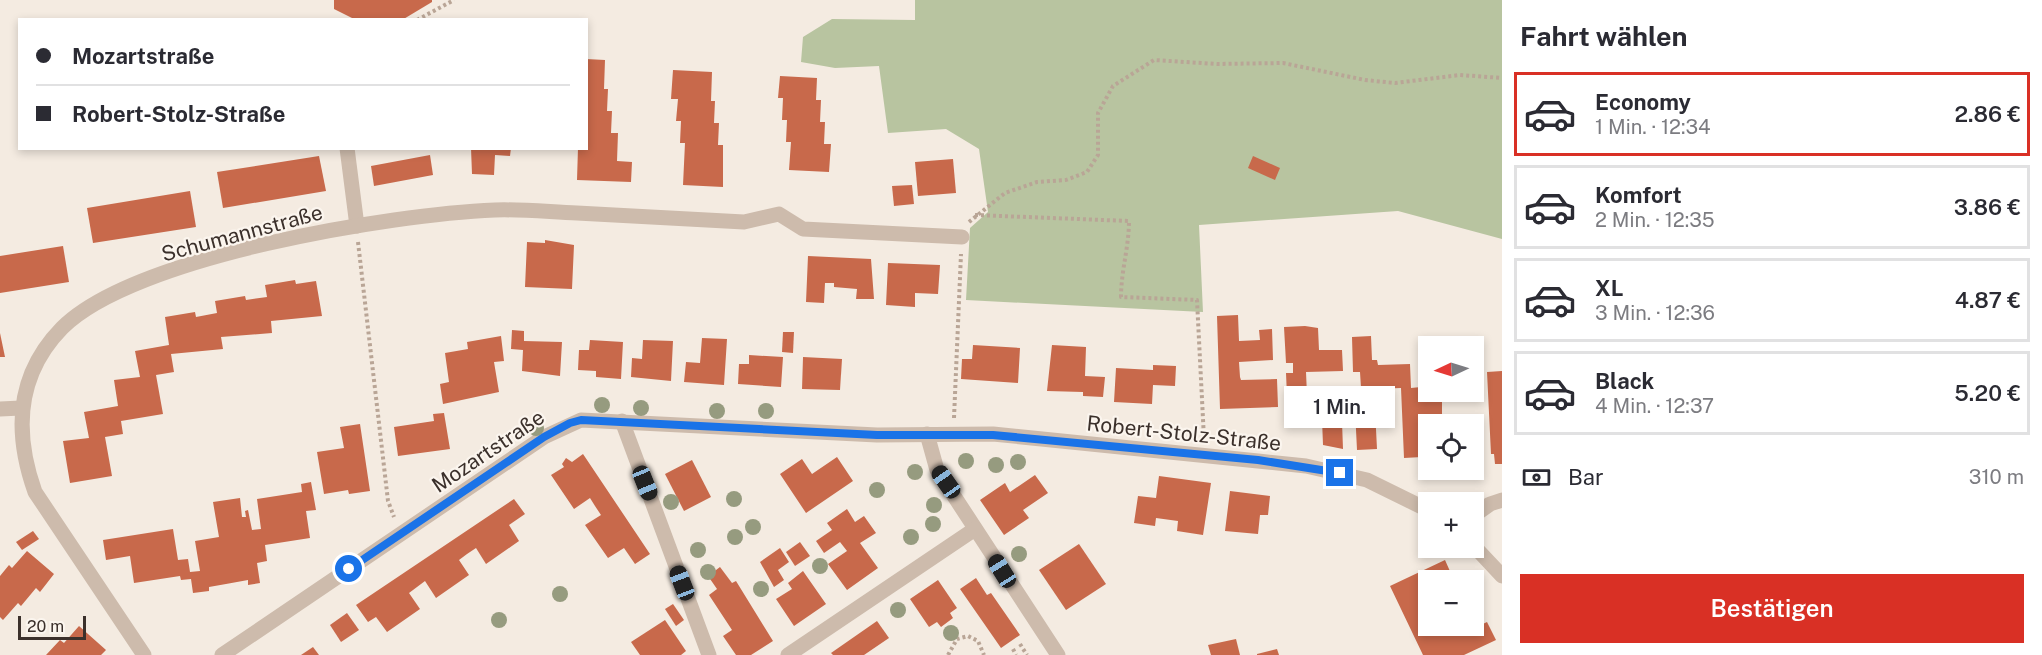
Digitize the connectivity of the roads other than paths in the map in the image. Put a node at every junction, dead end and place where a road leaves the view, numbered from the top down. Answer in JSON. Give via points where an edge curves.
{"nodes":[{"id":1,"x":347,"y":150,"type":"edge"},
{"id":2,"x":357,"y":226,"type":"junction"},
{"id":3,"x":962,"y":237,"type":"road end"},
{"id":4,"x":21,"y":408,"type":"junction"},
{"id":5,"x":0,"y":409,"type":"edge"},
{"id":6,"x":622,"y":421,"type":"junction"},
{"id":7,"x":927,"y":434,"type":"junction"},
{"id":8,"x":1502,"y":501,"type":"edge"},
{"id":9,"x":1418,"y":504,"type":"edge"},
{"id":10,"x":1484,"y":508,"type":"edge"},
{"id":11,"x":975,"y":529,"type":"junction"},
{"id":12,"x":1484,"y":557,"type":"edge"},
{"id":13,"x":1502,"y":576,"type":"edge"},
{"id":14,"x":144,"y":655,"type":"edge"},
{"id":15,"x":222,"y":655,"type":"edge"},
{"id":16,"x":709,"y":655,"type":"edge"},
{"id":17,"x":788,"y":655,"type":"edge"},
{"id":18,"x":1058,"y":655,"type":"edge"}],
"edges":[{"from":1,"to":2,"type":"street"},
{"from":2,"to":3,"type":"street","name":"Schumannstraße","via":[[497,210],[744,222],[779,214],[803,229]]},
{"from":2,"to":4,"type":"street","name":"Schumannstraße","via":[[216,257],[107,296],[81,312],[43,353]]},
{"from":4,"to":5,"type":"street"},
{"from":4,"to":14,"type":"street","name":"Schumannstraße","via":[[22,441],[35,492]]},
{"from":6,"to":7,"type":"street","name":"Mozartstraße","via":[[877,435]]},
{"from":6,"to":15,"type":"street","name":"Mozartstraße","via":[[581,420],[557,429]]},
{"from":6,"to":16,"type":"street"},
{"from":7,"to":9,"type":"street","name":"Robert-Stolz-Straße","via":[[993,435],[1306,466],[1396,492]]},
{"from":7,"to":11,"type":"street","via":[[937,470]]},
{"from":8,"to":10,"type":"street"},
{"from":11,"to":17,"type":"street"},
{"from":11,"to":18,"type":"street"},
{"from":12,"to":13,"type":"street"}]}
